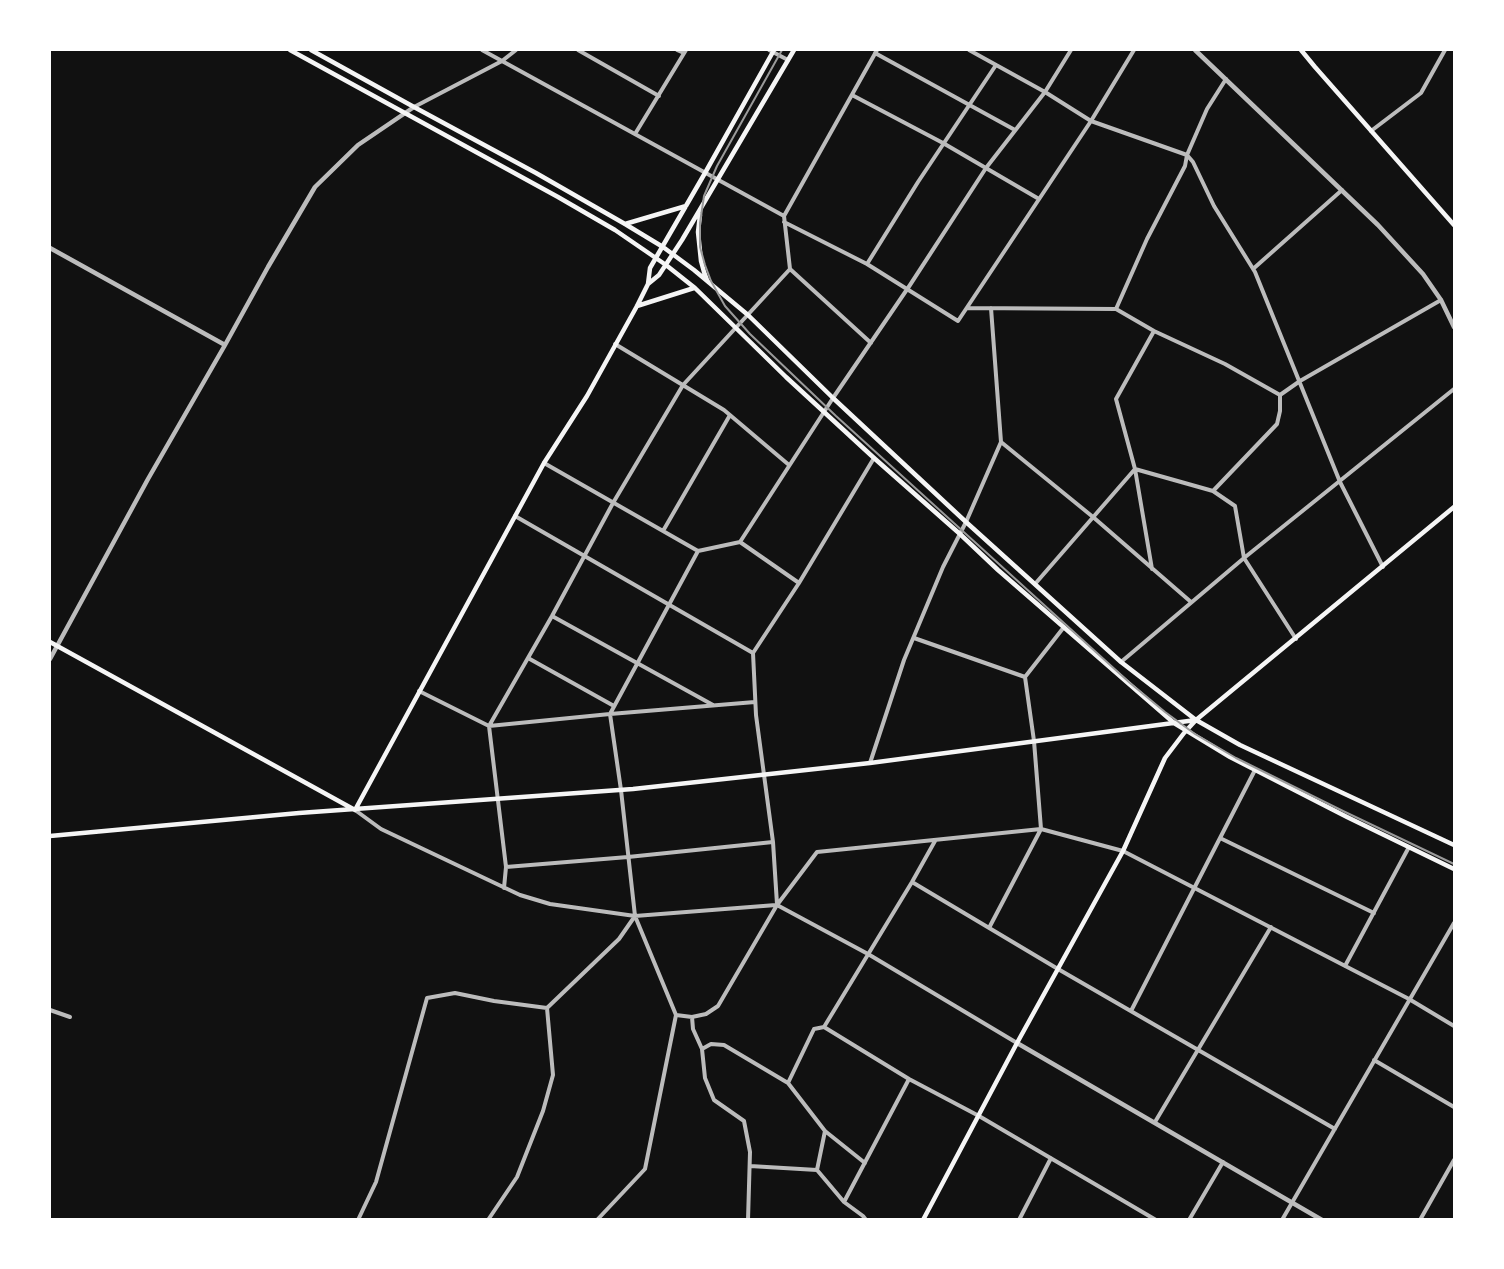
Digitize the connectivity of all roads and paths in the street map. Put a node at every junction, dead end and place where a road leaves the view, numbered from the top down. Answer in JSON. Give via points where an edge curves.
{"nodes":[{"id":1,"x":290,"y":50,"type":"edge"},
{"id":2,"x":311,"y":50,"type":"edge"},
{"id":3,"x":482,"y":50,"type":"edge"},
{"id":4,"x":516,"y":50,"type":"edge"},
{"id":5,"x":578,"y":50,"type":"edge"},
{"id":6,"x":677,"y":50,"type":"edge"},
{"id":7,"x":772,"y":50,"type":"edge"},
{"id":8,"x":794,"y":50,"type":"edge"},
{"id":9,"x":969,"y":50,"type":"edge"},
{"id":10,"x":1071,"y":50,"type":"edge"},
{"id":11,"x":1134,"y":50,"type":"edge"},
{"id":12,"x":1195,"y":50,"type":"edge"},
{"id":13,"x":1301,"y":50,"type":"edge"},
{"id":14,"x":1445,"y":50,"type":"edge"},
{"id":15,"x":685,"y":51,"type":"edge"},
{"id":16,"x":876,"y":51,"type":"edge"},
{"id":17,"x":788,"y":60,"type":"junction"},
{"id":18,"x":502,"y":61,"type":"junction"},
{"id":19,"x":996,"y":65,"type":"junction"},
{"id":20,"x":1226,"y":79,"type":"junction"},
{"id":21,"x":1045,"y":92,"type":"junction"},
{"id":22,"x":852,"y":95,"type":"junction"},
{"id":23,"x":658,"y":96,"type":"junction"},
{"id":24,"x":969,"y":105,"type":"junction"},
{"id":25,"x":414,"y":107,"type":"junction"},
{"id":26,"x":406,"y":112,"type":"junction"},
{"id":27,"x":1091,"y":121,"type":"junction"},
{"id":28,"x":1015,"y":130,"type":"junction"},
{"id":29,"x":1371,"y":131,"type":"junction"},
{"id":30,"x":635,"y":134,"type":"junction"},
{"id":31,"x":943,"y":143,"type":"junction"},
{"id":32,"x":1187,"y":155,"type":"junction"},
{"id":33,"x":986,"y":168,"type":"junction"},
{"id":34,"x":705,"y":173,"type":"junction"},
{"id":35,"x":719,"y":180,"type":"junction"},
{"id":36,"x":1342,"y":190,"type":"junction"},
{"id":37,"x":1039,"y":199,"type":"junction"},
{"id":38,"x":687,"y":206,"type":"junction"},
{"id":39,"x":700,"y":210,"type":"junction"},
{"id":40,"x":784,"y":216,"type":"junction"},
{"id":41,"x":784,"y":222,"type":"junction"},
{"id":42,"x":625,"y":224,"type":"junction"},
{"id":43,"x":1455,"y":225,"type":"edge"},
{"id":44,"x":50,"y":248,"type":"edge"},
{"id":45,"x":663,"y":248,"type":"junction"},
{"id":46,"x":673,"y":255,"type":"junction"},
{"id":47,"x":656,"y":258,"type":"junction"},
{"id":48,"x":867,"y":264,"type":"junction"},
{"id":49,"x":666,"y":265,"type":"junction"},
{"id":50,"x":790,"y":269,"type":"junction"},
{"id":51,"x":1253,"y":269,"type":"junction"},
{"id":52,"x":709,"y":282,"type":"junction"},
{"id":53,"x":648,"y":284,"type":"junction"},
{"id":54,"x":695,"y":288,"type":"junction"},
{"id":55,"x":907,"y":289,"type":"junction"},
{"id":56,"x":1441,"y":300,"type":"junction"},
{"id":57,"x":637,"y":306,"type":"junction"},
{"id":58,"x":967,"y":308,"type":"junction"},
{"id":59,"x":991,"y":308,"type":"junction"},
{"id":60,"x":1116,"y":309,"type":"junction"},
{"id":61,"x":748,"y":315,"type":"junction"},
{"id":62,"x":736,"y":327,"type":"junction"},
{"id":63,"x":1455,"y":327,"type":"edge"},
{"id":64,"x":1154,"y":331,"type":"junction"},
{"id":65,"x":871,"y":343,"type":"junction"},
{"id":66,"x":615,"y":344,"type":"junction"},
{"id":67,"x":225,"y":345,"type":"junction"},
{"id":68,"x":1300,"y":381,"type":"junction"},
{"id":69,"x":683,"y":385,"type":"junction"},
{"id":70,"x":1455,"y":389,"type":"edge"},
{"id":71,"x":1280,"y":395,"type":"junction"},
{"id":72,"x":833,"y":398,"type":"junction"},
{"id":73,"x":824,"y":411,"type":"junction"},
{"id":74,"x":730,"y":415,"type":"junction"},
{"id":75,"x":1001,"y":442,"type":"junction"},
{"id":76,"x":874,"y":458,"type":"junction"},
{"id":77,"x":544,"y":463,"type":"junction"},
{"id":78,"x":789,"y":465,"type":"junction"},
{"id":79,"x":1135,"y":469,"type":"junction"},
{"id":80,"x":1340,"y":482,"type":"junction"},
{"id":81,"x":1213,"y":491,"type":"junction"},
{"id":82,"x":613,"y":503,"type":"junction"},
{"id":83,"x":1455,"y":507,"type":"edge"},
{"id":84,"x":515,"y":516,"type":"junction"},
{"id":85,"x":1093,"y":517,"type":"junction"},
{"id":86,"x":966,"y":522,"type":"junction"},
{"id":87,"x":663,"y":531,"type":"junction"},
{"id":88,"x":960,"y":534,"type":"junction"},
{"id":89,"x":740,"y":542,"type":"junction"},
{"id":90,"x":698,"y":551,"type":"junction"},
{"id":91,"x":585,"y":556,"type":"junction"},
{"id":92,"x":1244,"y":558,"type":"junction"},
{"id":93,"x":1383,"y":567,"type":"junction"},
{"id":94,"x":1152,"y":569,"type":"junction"},
{"id":95,"x":800,"y":583,"type":"junction"},
{"id":96,"x":1035,"y":584,"type":"junction"},
{"id":97,"x":1191,"y":602,"type":"junction"},
{"id":98,"x":669,"y":605,"type":"junction"},
{"id":99,"x":552,"y":616,"type":"junction"},
{"id":100,"x":1064,"y":627,"type":"junction"},
{"id":101,"x":914,"y":638,"type":"junction"},
{"id":102,"x":1296,"y":639,"type":"junction"},
{"id":103,"x":50,"y":642,"type":"edge"},
{"id":104,"x":57,"y":646,"type":"junction"},
{"id":105,"x":753,"y":653,"type":"junction"},
{"id":106,"x":528,"y":658,"type":"junction"},
{"id":107,"x":50,"y":659,"type":"edge"},
{"id":108,"x":1120,"y":662,"type":"junction"},
{"id":109,"x":637,"y":663,"type":"junction"},
{"id":110,"x":1025,"y":677,"type":"junction"},
{"id":111,"x":419,"y":691,"type":"junction"},
{"id":112,"x":755,"y":702,"type":"junction"},
{"id":113,"x":714,"y":705,"type":"junction"},
{"id":114,"x":614,"y":706,"type":"junction"},
{"id":115,"x":610,"y":714,"type":"junction"},
{"id":116,"x":1196,"y":720,"type":"junction"},
{"id":117,"x":1174,"y":723,"type":"junction"},
{"id":118,"x":489,"y":726,"type":"junction"},
{"id":119,"x":1186,"y":730,"type":"junction"},
{"id":120,"x":1034,"y":741,"type":"junction"},
{"id":121,"x":870,"y":763,"type":"junction"},
{"id":122,"x":1255,"y":770,"type":"junction"},
{"id":123,"x":763,"y":775,"type":"junction"},
{"id":124,"x":621,"y":790,"type":"junction"},
{"id":125,"x":498,"y":799,"type":"junction"},
{"id":126,"x":355,"y":810,"type":"junction"},
{"id":127,"x":1041,"y":829,"type":"junction"},
{"id":128,"x":50,"y":836,"type":"edge"},
{"id":129,"x":1220,"y":837,"type":"junction"},
{"id":130,"x":935,"y":840,"type":"junction"},
{"id":131,"x":773,"y":842,"type":"junction"},
{"id":132,"x":1455,"y":845,"type":"edge"},
{"id":133,"x":1409,"y":847,"type":"junction"},
{"id":134,"x":1123,"y":850,"type":"junction"},
{"id":135,"x":628,"y":857,"type":"junction"},
{"id":136,"x":506,"y":867,"type":"junction"},
{"id":137,"x":1455,"y":869,"type":"edge"},
{"id":138,"x":912,"y":882,"type":"junction"},
{"id":139,"x":504,"y":888,"type":"junction"},
{"id":140,"x":1195,"y":888,"type":"junction"},
{"id":141,"x":777,"y":905,"type":"junction"},
{"id":142,"x":1374,"y":913,"type":"junction"},
{"id":143,"x":635,"y":916,"type":"junction"},
{"id":144,"x":1455,"y":923,"type":"edge"},
{"id":145,"x":1271,"y":927,"type":"junction"},
{"id":146,"x":988,"y":928,"type":"junction"},
{"id":147,"x":868,"y":954,"type":"junction"},
{"id":148,"x":1345,"y":966,"type":"junction"},
{"id":149,"x":1058,"y":969,"type":"junction"},
{"id":150,"x":1409,"y":999,"type":"junction"},
{"id":151,"x":547,"y":1008,"type":"junction"},
{"id":152,"x":50,"y":1010,"type":"edge"},
{"id":153,"x":1131,"y":1011,"type":"junction"},
{"id":154,"x":676,"y":1015,"type":"junction"},
{"id":155,"x":70,"y":1017,"type":"dead end"},
{"id":156,"x":692,"y":1017,"type":"junction"},
{"id":157,"x":1455,"y":1026,"type":"edge"},
{"id":158,"x":824,"y":1027,"type":"junction"},
{"id":159,"x":1017,"y":1042,"type":"junction"},
{"id":160,"x":702,"y":1050,"type":"junction"},
{"id":161,"x":1198,"y":1050,"type":"junction"},
{"id":162,"x":1374,"y":1060,"type":"junction"},
{"id":163,"x":909,"y":1079,"type":"junction"},
{"id":164,"x":788,"y":1083,"type":"junction"},
{"id":165,"x":1455,"y":1107,"type":"edge"},
{"id":166,"x":979,"y":1116,"type":"junction"},
{"id":167,"x":1155,"y":1122,"type":"junction"},
{"id":168,"x":1335,"y":1129,"type":"junction"},
{"id":169,"x":825,"y":1131,"type":"junction"},
{"id":170,"x":1052,"y":1158,"type":"junction"},
{"id":171,"x":1455,"y":1160,"type":"edge"},
{"id":172,"x":1223,"y":1162,"type":"junction"},
{"id":173,"x":865,"y":1163,"type":"junction"},
{"id":174,"x":750,"y":1166,"type":"junction"},
{"id":175,"x":817,"y":1170,"type":"junction"},
{"id":176,"x":844,"y":1202,"type":"junction"},
{"id":177,"x":1293,"y":1202,"type":"junction"},
{"id":178,"x":358,"y":1220,"type":"edge"},
{"id":179,"x":488,"y":1220,"type":"edge"},
{"id":180,"x":597,"y":1220,"type":"edge"},
{"id":181,"x":748,"y":1220,"type":"edge"},
{"id":182,"x":866,"y":1220,"type":"edge"},
{"id":183,"x":923,"y":1220,"type":"edge"},
{"id":184,"x":1019,"y":1220,"type":"edge"},
{"id":185,"x":1156,"y":1220,"type":"edge"},
{"id":186,"x":1189,"y":1220,"type":"edge"},
{"id":187,"x":1282,"y":1220,"type":"edge"},
{"id":188,"x":1322,"y":1220,"type":"edge"},
{"id":189,"x":1420,"y":1220,"type":"edge"}],
"edges":[{"from":1,"to":26,"type":"main road"},
{"from":2,"to":25,"type":"main road"},
{"from":3,"to":18,"type":"street"},
{"from":4,"to":18,"type":"street"},
{"from":5,"to":23,"type":"street"},
{"from":6,"to":15,"type":"street"},
{"from":7,"to":17,"type":"street"},
{"from":7,"to":34,"type":"main road"},
{"from":8,"to":17,"type":"main road"},
{"from":9,"to":19,"type":"street"},
{"from":10,"to":21,"type":"street"},
{"from":11,"to":27,"type":"street"},
{"from":12,"to":20,"type":"street"},
{"from":13,"to":29,"type":"main road"},
{"from":14,"to":29,"type":"street","via":[[1421,93]]},
{"from":15,"to":23,"type":"street"},
{"from":16,"to":22,"type":"street"},
{"from":16,"to":24,"type":"street"},
{"from":17,"to":35,"type":"main road"},
{"from":18,"to":25,"type":"street"},
{"from":18,"to":30,"type":"street"},
{"from":19,"to":21,"type":"street"},
{"from":19,"to":24,"type":"street"},
{"from":20,"to":32,"type":"street","via":[[1207,109]]},
{"from":20,"to":36,"type":"street"},
{"from":21,"to":27,"type":"street"},
{"from":21,"to":28,"type":"street"},
{"from":22,"to":31,"type":"street"},
{"from":22,"to":40,"type":"street"},
{"from":23,"to":30,"type":"street"},
{"from":24,"to":28,"type":"street"},
{"from":24,"to":31,"type":"street"},
{"from":25,"to":26,"type":"street"},
{"from":25,"to":42,"type":"main road"},
{"from":26,"to":47,"type":"main road","via":[[583,211]]},
{"from":26,"to":67,"type":"street","via":[[358,145],[315,187]]},
{"from":27,"to":32,"type":"street"},
{"from":27,"to":37,"type":"street"},
{"from":28,"to":33,"type":"street"},
{"from":29,"to":43,"type":"main road"},
{"from":30,"to":34,"type":"street"},
{"from":31,"to":33,"type":"street"},
{"from":31,"to":48,"type":"street"},
{"from":32,"to":51,"type":"street"},
{"from":32,"to":60,"type":"street"},
{"from":33,"to":37,"type":"street"},
{"from":33,"to":55,"type":"street"},
{"from":34,"to":35,"type":"street"},
{"from":34,"to":38,"type":"main road"},
{"from":35,"to":39,"type":"main road"},
{"from":35,"to":40,"type":"street"},
{"from":36,"to":51,"type":"street"},
{"from":36,"to":56,"type":"street","via":[[1423,274]]},
{"from":37,"to":58,"type":"street"},
{"from":38,"to":42,"type":"main road"},
{"from":38,"to":45,"type":"main road"},
{"from":39,"to":46,"type":"main road"},
{"from":39,"to":52,"type":"main road","via":[[698,232]]},
{"from":40,"to":41,"type":"street"},
{"from":41,"to":48,"type":"street"},
{"from":41,"to":50,"type":"street"},
{"from":42,"to":45,"type":"main road"},
{"from":44,"to":67,"type":"street"},
{"from":45,"to":46,"type":"main road"},
{"from":45,"to":47,"type":"main road"},
{"from":46,"to":49,"type":"main road"},
{"from":46,"to":52,"type":"main road"},
{"from":47,"to":49,"type":"main road"},
{"from":47,"to":53,"type":"main road"},
{"from":48,"to":55,"type":"street"},
{"from":49,"to":53,"type":"main road"},
{"from":49,"to":54,"type":"main road"},
{"from":50,"to":61,"type":"street"},
{"from":50,"to":65,"type":"street"},
{"from":51,"to":68,"type":"street"},
{"from":52,"to":61,"type":"main road"},
{"from":53,"to":57,"type":"main road"},
{"from":54,"to":57,"type":"main road"},
{"from":54,"to":62,"type":"main road"},
{"from":55,"to":58,"type":"street","via":[[958,321]]},
{"from":55,"to":65,"type":"street"},
{"from":56,"to":63,"type":"street"},
{"from":56,"to":68,"type":"street"},
{"from":57,"to":66,"type":"main road"},
{"from":58,"to":59,"type":"street"},
{"from":59,"to":60,"type":"street"},
{"from":59,"to":75,"type":"street"},
{"from":60,"to":64,"type":"street"},
{"from":61,"to":62,"type":"street"},
{"from":61,"to":72,"type":"main road"},
{"from":62,"to":69,"type":"street"},
{"from":62,"to":73,"type":"main road"},
{"from":64,"to":71,"type":"street"},
{"from":64,"to":79,"type":"street","via":[[1116,399]]},
{"from":65,"to":72,"type":"street"},
{"from":66,"to":69,"type":"street"},
{"from":66,"to":77,"type":"main road"},
{"from":67,"to":104,"type":"street"},
{"from":68,"to":71,"type":"street"},
{"from":68,"to":80,"type":"street"},
{"from":69,"to":74,"type":"street"},
{"from":69,"to":82,"type":"street"},
{"from":70,"to":80,"type":"street"},
{"from":71,"to":81,"type":"street","via":[[1277,424]]},
{"from":72,"to":73,"type":"street"},
{"from":72,"to":86,"type":"main road"},
{"from":73,"to":76,"type":"main road"},
{"from":73,"to":78,"type":"street"},
{"from":74,"to":78,"type":"street"},
{"from":74,"to":87,"type":"street"},
{"from":75,"to":85,"type":"street"},
{"from":75,"to":86,"type":"street"},
{"from":76,"to":88,"type":"main road"},
{"from":76,"to":95,"type":"street"},
{"from":77,"to":82,"type":"street"},
{"from":77,"to":84,"type":"main road"},
{"from":78,"to":89,"type":"street"},
{"from":79,"to":81,"type":"street"},
{"from":79,"to":85,"type":"street"},
{"from":79,"to":94,"type":"street"},
{"from":80,"to":92,"type":"street"},
{"from":80,"to":93,"type":"street"},
{"from":81,"to":92,"type":"street","via":[[1235,506]]},
{"from":82,"to":87,"type":"street"},
{"from":82,"to":91,"type":"street"},
{"from":83,"to":93,"type":"main road"},
{"from":84,"to":91,"type":"street"},
{"from":84,"to":111,"type":"main road"},
{"from":85,"to":94,"type":"street"},
{"from":85,"to":96,"type":"street"},
{"from":86,"to":88,"type":"street"},
{"from":86,"to":96,"type":"main road"},
{"from":87,"to":90,"type":"street"},
{"from":88,"to":100,"type":"main road"},
{"from":88,"to":101,"type":"street"},
{"from":89,"to":90,"type":"street"},
{"from":89,"to":95,"type":"street"},
{"from":90,"to":98,"type":"street"},
{"from":91,"to":98,"type":"street"},
{"from":91,"to":99,"type":"street"},
{"from":92,"to":97,"type":"street"},
{"from":92,"to":102,"type":"street"},
{"from":93,"to":102,"type":"main road"},
{"from":94,"to":97,"type":"street"},
{"from":95,"to":105,"type":"street"},
{"from":96,"to":108,"type":"main road"},
{"from":97,"to":108,"type":"street"},
{"from":98,"to":105,"type":"street"},
{"from":98,"to":109,"type":"street"},
{"from":99,"to":106,"type":"street"},
{"from":99,"to":109,"type":"street"},
{"from":100,"to":110,"type":"street"},
{"from":100,"to":117,"type":"main road"},
{"from":101,"to":110,"type":"street"},
{"from":101,"to":121,"type":"street"},
{"from":102,"to":116,"type":"main road"},
{"from":103,"to":104,"type":"main road"},
{"from":104,"to":107,"type":"street"},
{"from":104,"to":126,"type":"main road"},
{"from":105,"to":112,"type":"street"},
{"from":106,"to":114,"type":"street"},
{"from":106,"to":118,"type":"street"},
{"from":108,"to":116,"type":"main road"},
{"from":109,"to":113,"type":"street"},
{"from":109,"to":114,"type":"street"},
{"from":110,"to":120,"type":"street"},
{"from":111,"to":118,"type":"street"},
{"from":111,"to":126,"type":"main road"},
{"from":112,"to":113,"type":"street"},
{"from":112,"to":123,"type":"street"},
{"from":113,"to":115,"type":"street"},
{"from":114,"to":115,"type":"street"},
{"from":115,"to":118,"type":"street"},
{"from":115,"to":124,"type":"street"},
{"from":116,"to":117,"type":"main road"},
{"from":116,"to":119,"type":"main road"},
{"from":116,"to":132,"type":"main road","via":[[1240,745]]},
{"from":117,"to":119,"type":"main road"},
{"from":117,"to":120,"type":"main road"},
{"from":118,"to":125,"type":"street"},
{"from":119,"to":122,"type":"main road"},
{"from":119,"to":134,"type":"main road","via":[[1165,758]]},
{"from":120,"to":121,"type":"main road"},
{"from":120,"to":127,"type":"street"},
{"from":121,"to":123,"type":"main road"},
{"from":122,"to":129,"type":"street"},
{"from":122,"to":133,"type":"main road"},
{"from":123,"to":124,"type":"main road"},
{"from":123,"to":131,"type":"street"},
{"from":124,"to":125,"type":"main road"},
{"from":124,"to":135,"type":"street"},
{"from":125,"to":126,"type":"main road"},
{"from":125,"to":136,"type":"street"},
{"from":126,"to":128,"type":"main road"},
{"from":126,"to":139,"type":"street","via":[[381,829]]},
{"from":127,"to":130,"type":"street"},
{"from":127,"to":134,"type":"street"},
{"from":127,"to":146,"type":"street"},
{"from":129,"to":140,"type":"street"},
{"from":129,"to":142,"type":"street"},
{"from":130,"to":138,"type":"street"},
{"from":130,"to":141,"type":"street","via":[[817,852]]},
{"from":131,"to":135,"type":"street"},
{"from":131,"to":141,"type":"street"},
{"from":133,"to":137,"type":"main road"},
{"from":133,"to":142,"type":"street"},
{"from":134,"to":140,"type":"street"},
{"from":134,"to":149,"type":"main road"},
{"from":135,"to":136,"type":"street"},
{"from":135,"to":143,"type":"street"},
{"from":136,"to":139,"type":"street"},
{"from":138,"to":146,"type":"street"},
{"from":138,"to":147,"type":"street"},
{"from":139,"to":143,"type":"street","via":[[550,904]]},
{"from":140,"to":145,"type":"street"},
{"from":140,"to":153,"type":"street"},
{"from":141,"to":143,"type":"street"},
{"from":141,"to":147,"type":"street"},
{"from":141,"to":156,"type":"street","via":[[718,1006]]},
{"from":142,"to":148,"type":"street"},
{"from":143,"to":151,"type":"street","via":[[619,939]]},
{"from":143,"to":154,"type":"street"},
{"from":144,"to":150,"type":"street"},
{"from":145,"to":148,"type":"street"},
{"from":145,"to":161,"type":"street"},
{"from":146,"to":149,"type":"street"},
{"from":147,"to":158,"type":"street"},
{"from":147,"to":159,"type":"street"},
{"from":148,"to":150,"type":"street"},
{"from":149,"to":153,"type":"street"},
{"from":149,"to":159,"type":"main road"},
{"from":150,"to":157,"type":"street"},
{"from":150,"to":162,"type":"street"},
{"from":151,"to":178,"type":"street","via":[[455,993],[428,998],[376,1182]]},
{"from":151,"to":179,"type":"street","via":[[553,1075],[543,1111],[517,1177]]},
{"from":152,"to":155,"type":"street"},
{"from":153,"to":161,"type":"street"},
{"from":154,"to":156,"type":"street"},
{"from":154,"to":180,"type":"street","via":[[645,1169]]},
{"from":156,"to":160,"type":"street"},
{"from":158,"to":163,"type":"street"},
{"from":158,"to":164,"type":"street","via":[[814,1029]]},
{"from":159,"to":166,"type":"main road"},
{"from":159,"to":167,"type":"street"},
{"from":160,"to":164,"type":"street","via":[[711,1044],[724,1045]]},
{"from":160,"to":174,"type":"street","via":[[705,1078],[714,1100],[744,1121]]},
{"from":161,"to":167,"type":"street"},
{"from":161,"to":168,"type":"street"},
{"from":162,"to":165,"type":"street"},
{"from":162,"to":168,"type":"street"},
{"from":163,"to":166,"type":"street"},
{"from":163,"to":173,"type":"street"},
{"from":164,"to":169,"type":"street"},
{"from":166,"to":170,"type":"street"},
{"from":166,"to":183,"type":"main road"},
{"from":167,"to":172,"type":"street"},
{"from":168,"to":177,"type":"street"},
{"from":169,"to":173,"type":"street"},
{"from":169,"to":175,"type":"street"},
{"from":170,"to":184,"type":"street"},
{"from":170,"to":185,"type":"street"},
{"from":171,"to":189,"type":"street"},
{"from":172,"to":177,"type":"street"},
{"from":172,"to":186,"type":"street"},
{"from":173,"to":176,"type":"street"},
{"from":174,"to":175,"type":"street"},
{"from":174,"to":181,"type":"street"},
{"from":175,"to":176,"type":"street"},
{"from":176,"to":182,"type":"street"},
{"from":177,"to":187,"type":"street"},
{"from":177,"to":188,"type":"street"}]}
